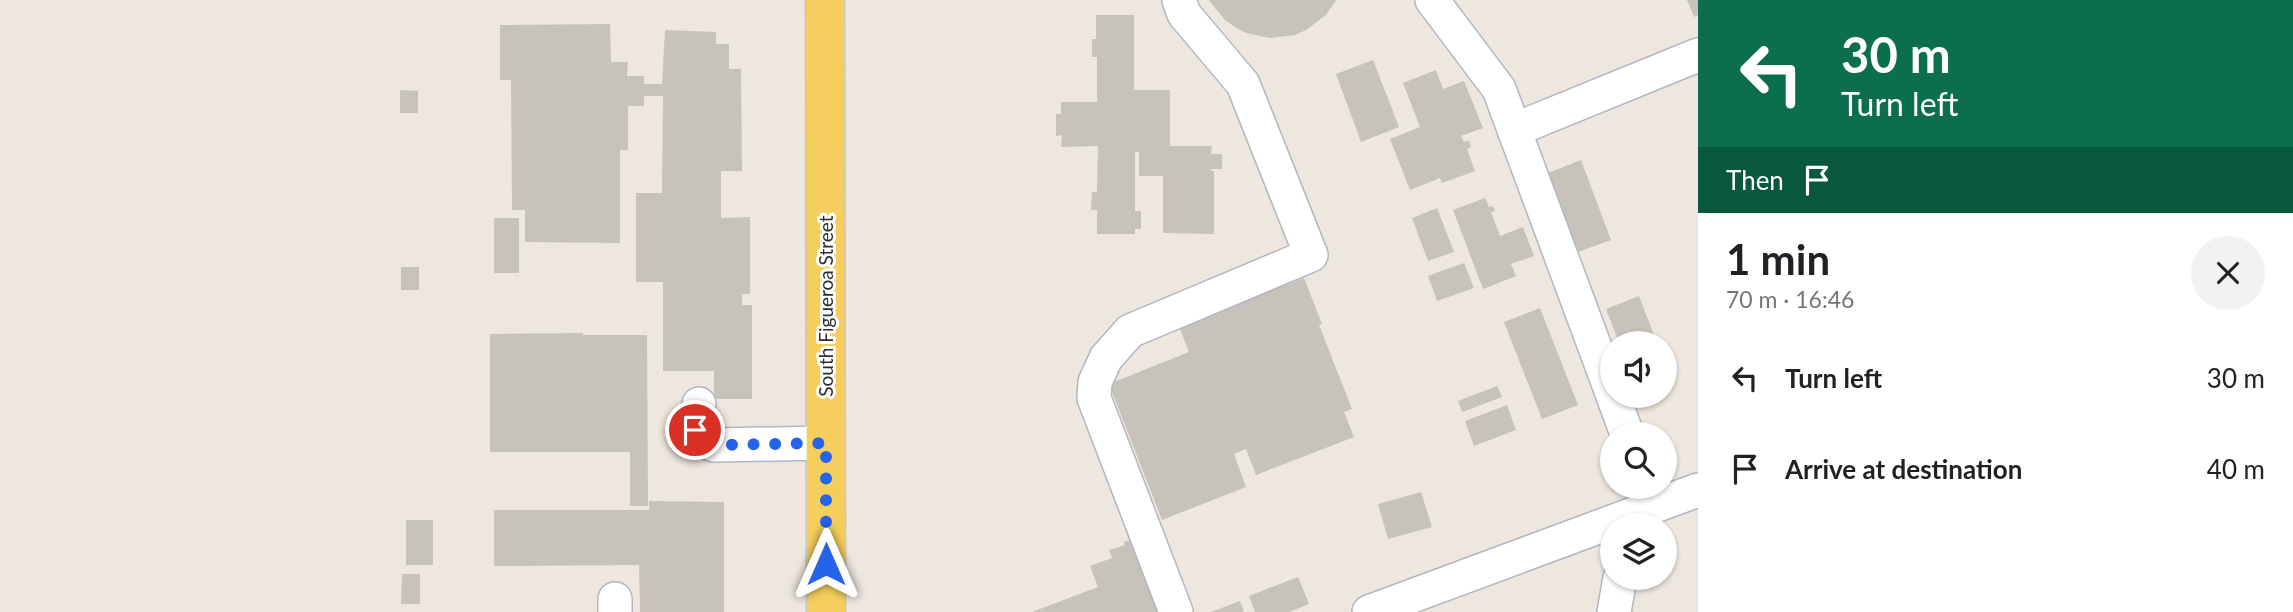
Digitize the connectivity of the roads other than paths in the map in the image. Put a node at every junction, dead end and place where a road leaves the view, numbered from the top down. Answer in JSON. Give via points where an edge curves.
{"nodes":[{"id":1,"x":825,"y":0,"type":"edge"},
{"id":2,"x":1179,"y":0,"type":"edge"},
{"id":3,"x":1432,"y":0,"type":"edge"},
{"id":4,"x":1698,"y":55,"type":"edge"},
{"id":5,"x":1514,"y":130,"type":"junction"},
{"id":6,"x":1600,"y":362,"type":"edge"},
{"id":7,"x":699,"y":404,"type":"dead end"},
{"id":8,"x":826,"y":443,"type":"junction"},
{"id":9,"x":1698,"y":490,"type":"edge"},
{"id":10,"x":1640,"y":508,"type":"edge"},
{"id":11,"x":1618,"y":590,"type":"edge"},
{"id":12,"x":826,"y":612,"type":"edge"},
{"id":13,"x":1176,"y":612,"type":"edge"},
{"id":14,"x":1369,"y":612,"type":"edge"},
{"id":15,"x":1614,"y":612,"type":"edge"}],
"edges":[{"from":1,"to":8,"type":"main road","name":"South Figueroa Street"},
{"from":2,"to":13,"type":"lane","via":[[1184,14],[1243,84],[1311,255],[1130,331],[1106,358],[1095,382],[1094,398]]},
{"from":3,"to":5,"type":"lane","via":[[1499,89]]},
{"from":4,"to":5,"type":"lane"},
{"from":5,"to":6,"type":"lane"},
{"from":7,"to":8,"type":"lane","via":[[695,430],[703,441],[715,445]]},
{"from":8,"to":12,"type":"main road","name":"South Figueroa Street"},
{"from":9,"to":10,"type":"lane"},
{"from":10,"to":14,"type":"lane"},
{"from":11,"to":15,"type":"lane"}]}
